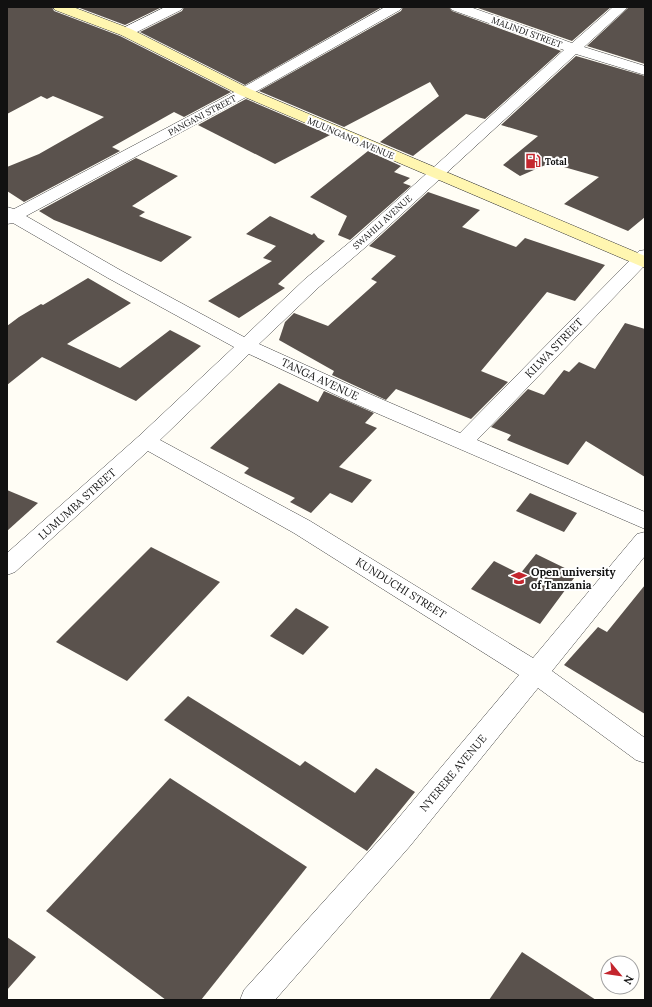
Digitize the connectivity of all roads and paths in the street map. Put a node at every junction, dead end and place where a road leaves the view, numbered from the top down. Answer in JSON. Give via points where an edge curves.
{"nodes":[{"id":1,"x":60,"y":7,"type":"edge"},
{"id":2,"x":176,"y":7,"type":"edge"},
{"id":3,"x":396,"y":7,"type":"edge"},
{"id":4,"x":457,"y":7,"type":"edge"},
{"id":5,"x":622,"y":7,"type":"edge"},
{"id":6,"x":126,"y":32,"type":"junction"},
{"id":7,"x":574,"y":49,"type":"junction"},
{"id":8,"x":645,"y":71,"type":"edge"},
{"id":9,"x":246,"y":92,"type":"junction"},
{"id":10,"x":436,"y":174,"type":"junction"},
{"id":11,"x":9,"y":216,"type":"edge"},
{"id":12,"x":643,"y":260,"type":"edge"},
{"id":13,"x":247,"y":346,"type":"junction"},
{"id":14,"x":146,"y":441,"type":"junction"},
{"id":15,"x":463,"y":442,"type":"junction"},
{"id":16,"x":645,"y":521,"type":"edge"},
{"id":17,"x":645,"y":540,"type":"edge"},
{"id":18,"x":7,"y":566,"type":"edge"},
{"id":19,"x":536,"y":673,"type":"junction"},
{"id":20,"x":645,"y":752,"type":"edge"},
{"id":21,"x":255,"y":1000,"type":"edge"}],
"edges":[{"from":1,"to":6,"type":"main road","name":"MUUNGANO AVENUE"},
{"from":2,"to":6,"type":"street"},
{"from":3,"to":9,"type":"street","name":"PANGANI STREET"},
{"from":4,"to":7,"type":"street","name":"MALINDI STREET"},
{"from":5,"to":7,"type":"street","name":"SWAHILI AVENUE"},
{"from":6,"to":9,"type":"main road","name":"MUUNGANO AVENUE"},
{"from":7,"to":8,"type":"street","name":"MALINDI STREET"},
{"from":7,"to":10,"type":"street","name":"SWAHILI AVENUE"},
{"from":9,"to":10,"type":"main road","name":"MUUNGANO AVENUE"},
{"from":9,"to":11,"type":"street","name":"PANGANI STREET"},
{"from":10,"to":12,"type":"main road","name":"MUUNGANO AVENUE"},
{"from":10,"to":13,"type":"street","name":"SWAHILI AVENUE","via":[[312,283]]},
{"from":11,"to":13,"type":"street","name":"TANGA AVENUE"},
{"from":12,"to":15,"type":"street","name":"KILWA STREET"},
{"from":13,"to":14,"type":"street","name":"SWAHILI AVENUE"},
{"from":13,"to":15,"type":"street","name":"TANGA AVENUE"},
{"from":14,"to":18,"type":"street","name":"LUMUMBA STREET"},
{"from":14,"to":19,"type":"street","name":"KUNDUCHI STREET","via":[[302,527]]},
{"from":15,"to":16,"type":"street","name":"TANGA AVENUE"},
{"from":17,"to":19,"type":"street","name":"NYERERE AVENUE"},
{"from":19,"to":20,"type":"street","name":"KUNDUCHI STREET"},
{"from":19,"to":21,"type":"street","name":"NYERERE AVENUE","via":[[400,838]]}]}
